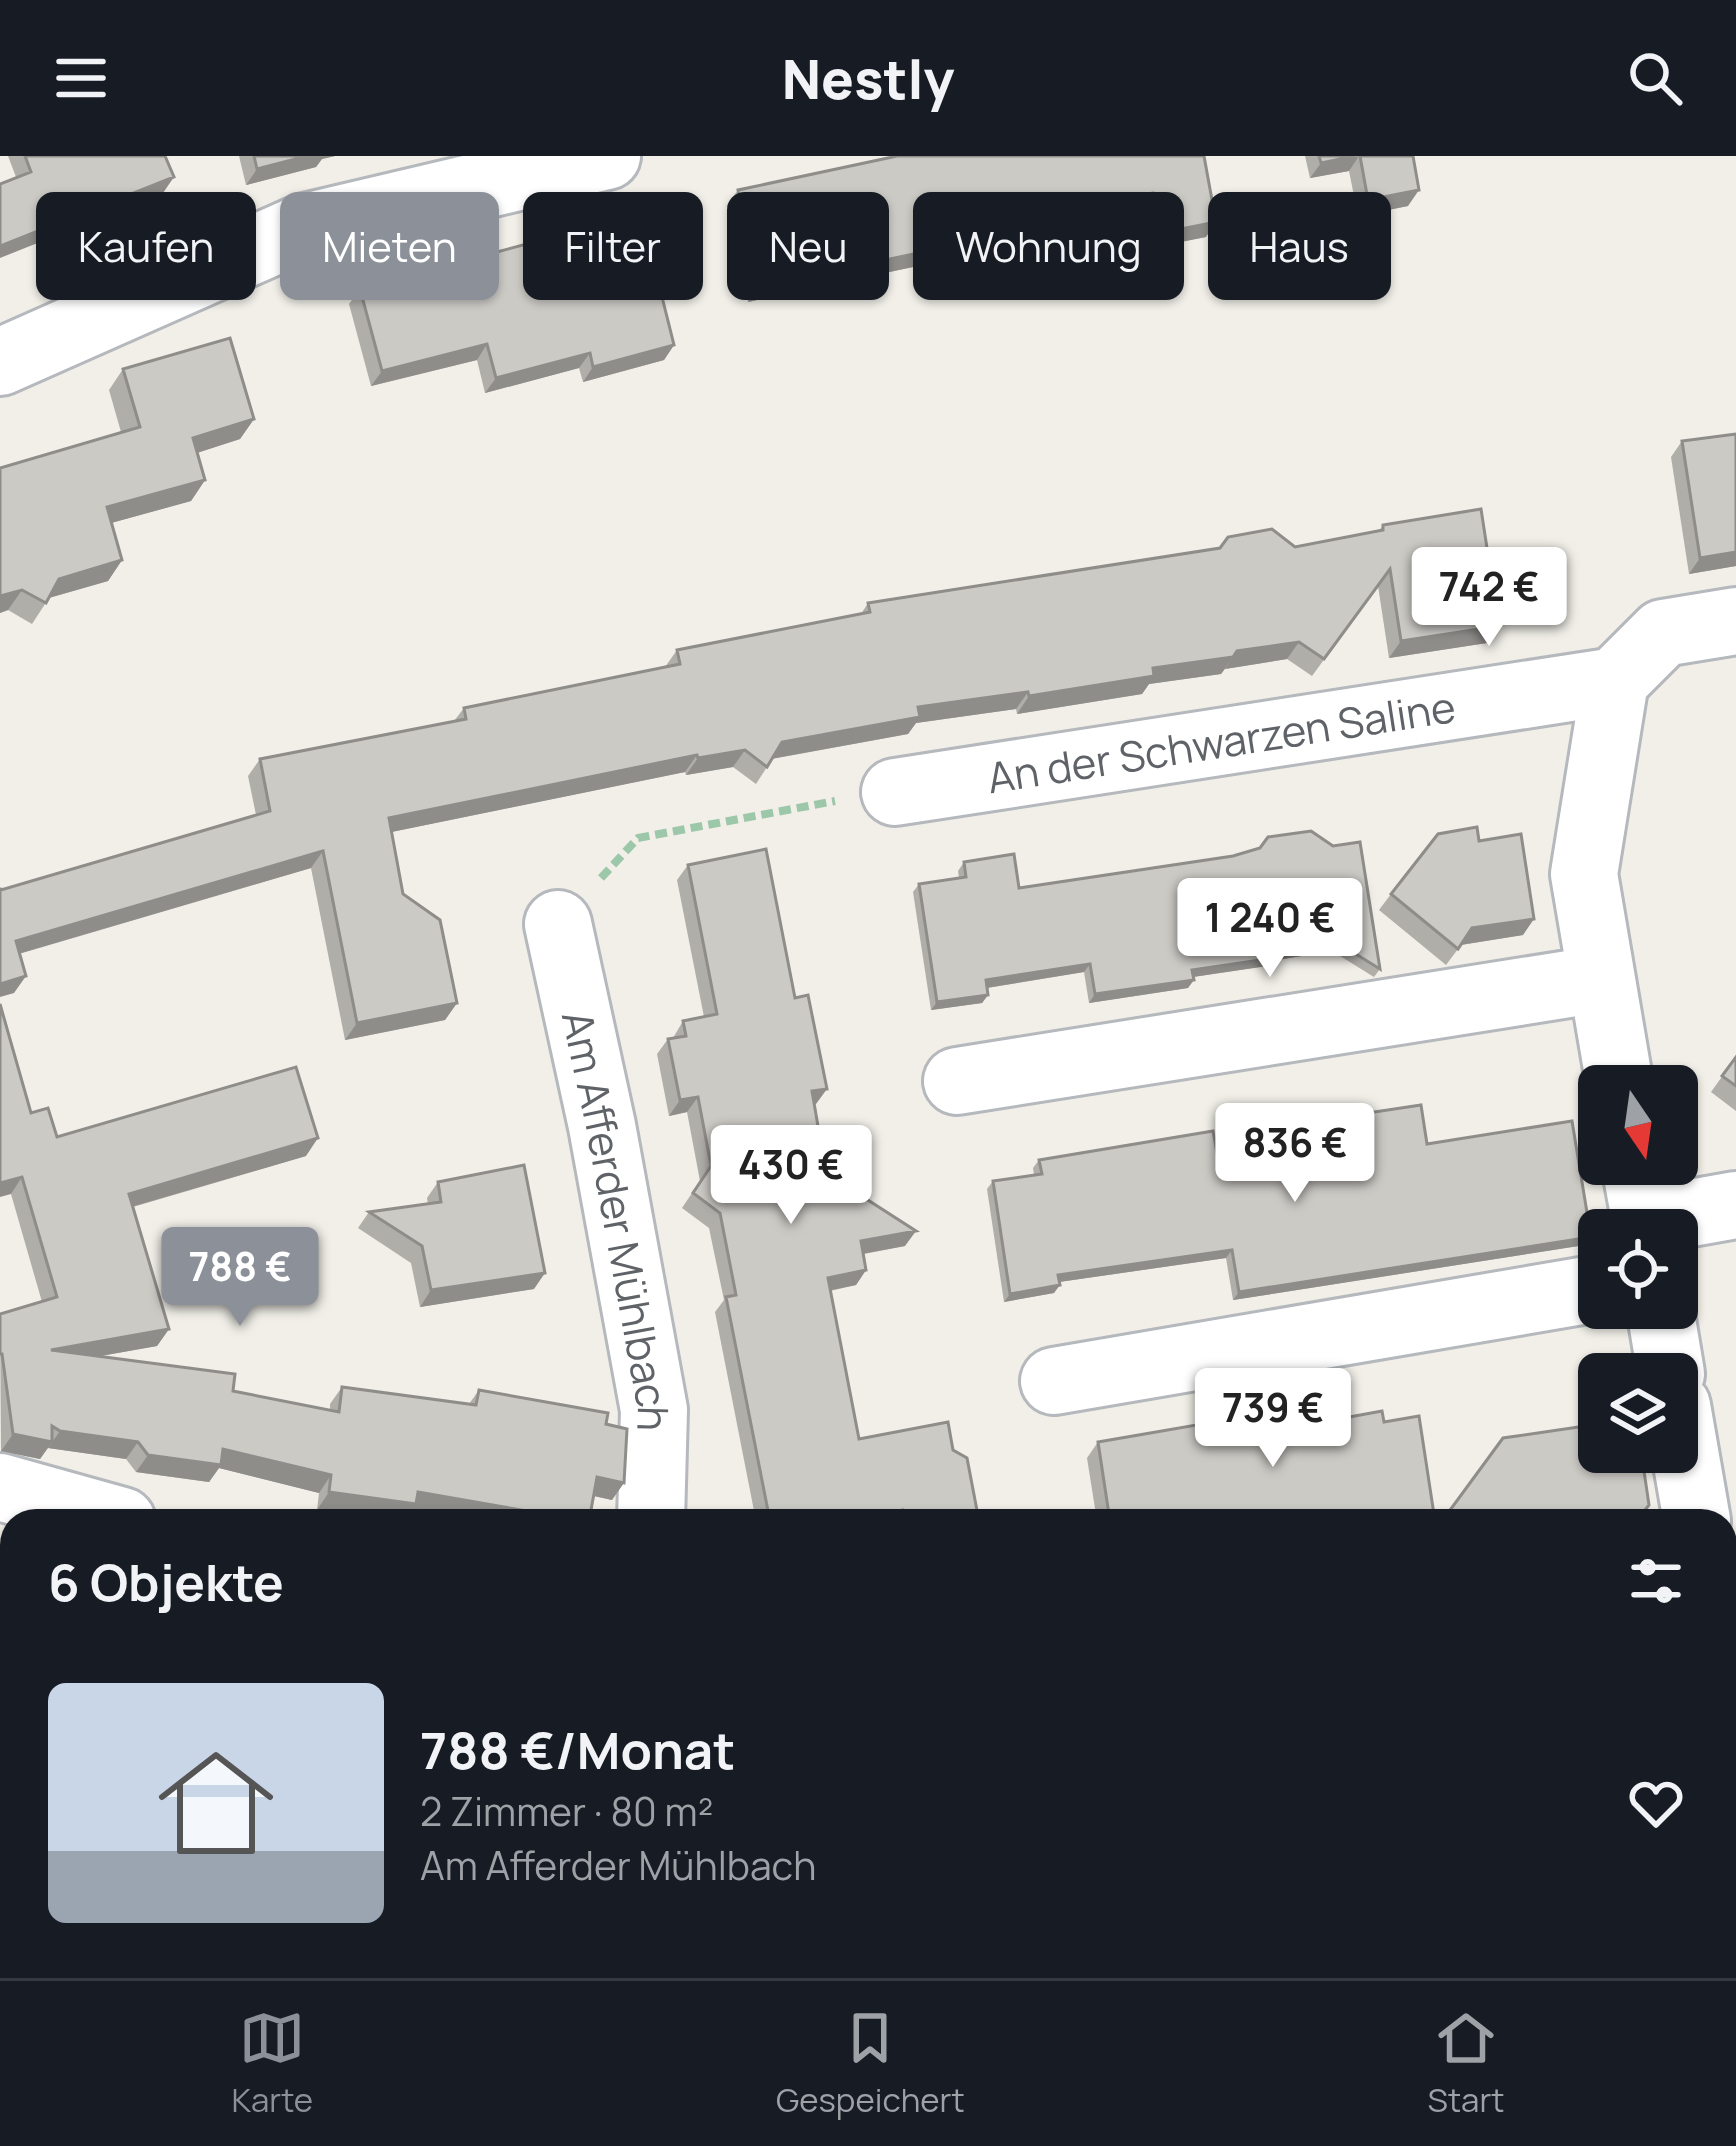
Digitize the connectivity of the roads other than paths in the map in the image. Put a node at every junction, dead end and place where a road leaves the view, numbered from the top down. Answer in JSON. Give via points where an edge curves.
{"nodes":[{"id":1,"x":607,"y":156,"type":"edge"},
{"id":2,"x":0,"y":362,"type":"edge"},
{"id":3,"x":1736,"y":621,"type":"edge"},
{"id":4,"x":1615,"y":681,"type":"junction"},
{"id":5,"x":895,"y":792,"type":"road end"},
{"id":6,"x":558,"y":924,"type":"road end"},
{"id":7,"x":1600,"y":979,"type":"junction"},
{"id":8,"x":1616,"y":1065,"type":"edge"},
{"id":9,"x":957,"y":1082,"type":"dead end"},
{"id":10,"x":1642,"y":1205,"type":"edge"},
{"id":11,"x":1736,"y":1205,"type":"edge"},
{"id":12,"x":1578,"y":1292,"type":"edge"},
{"id":13,"x":1054,"y":1381,"type":"dead end"},
{"id":14,"x":1689,"y":1473,"type":"edge"},
{"id":15,"x":0,"y":1487,"type":"edge"},
{"id":16,"x":79,"y":1509,"type":"edge"},
{"id":17,"x":651,"y":1509,"type":"edge"},
{"id":18,"x":1695,"y":1509,"type":"edge"}],
"edges":[{"from":1,"to":2,"type":"street","via":[[305,226]]},
{"from":3,"to":4,"type":"street","via":[[1663,633]]},
{"from":4,"to":5,"type":"street","name":"An der Schwarzen Saline"},
{"from":4,"to":7,"type":"street","via":[[1584,874]]},
{"from":6,"to":17,"type":"street","name":"Am Afferder Mühlbach","via":[[655,1410]]},
{"from":7,"to":8,"type":"street"},
{"from":7,"to":9,"type":"street"},
{"from":10,"to":11,"type":"street"},
{"from":12,"to":13,"type":"street"},
{"from":14,"to":18,"type":"street"},
{"from":15,"to":16,"type":"street"}]}
